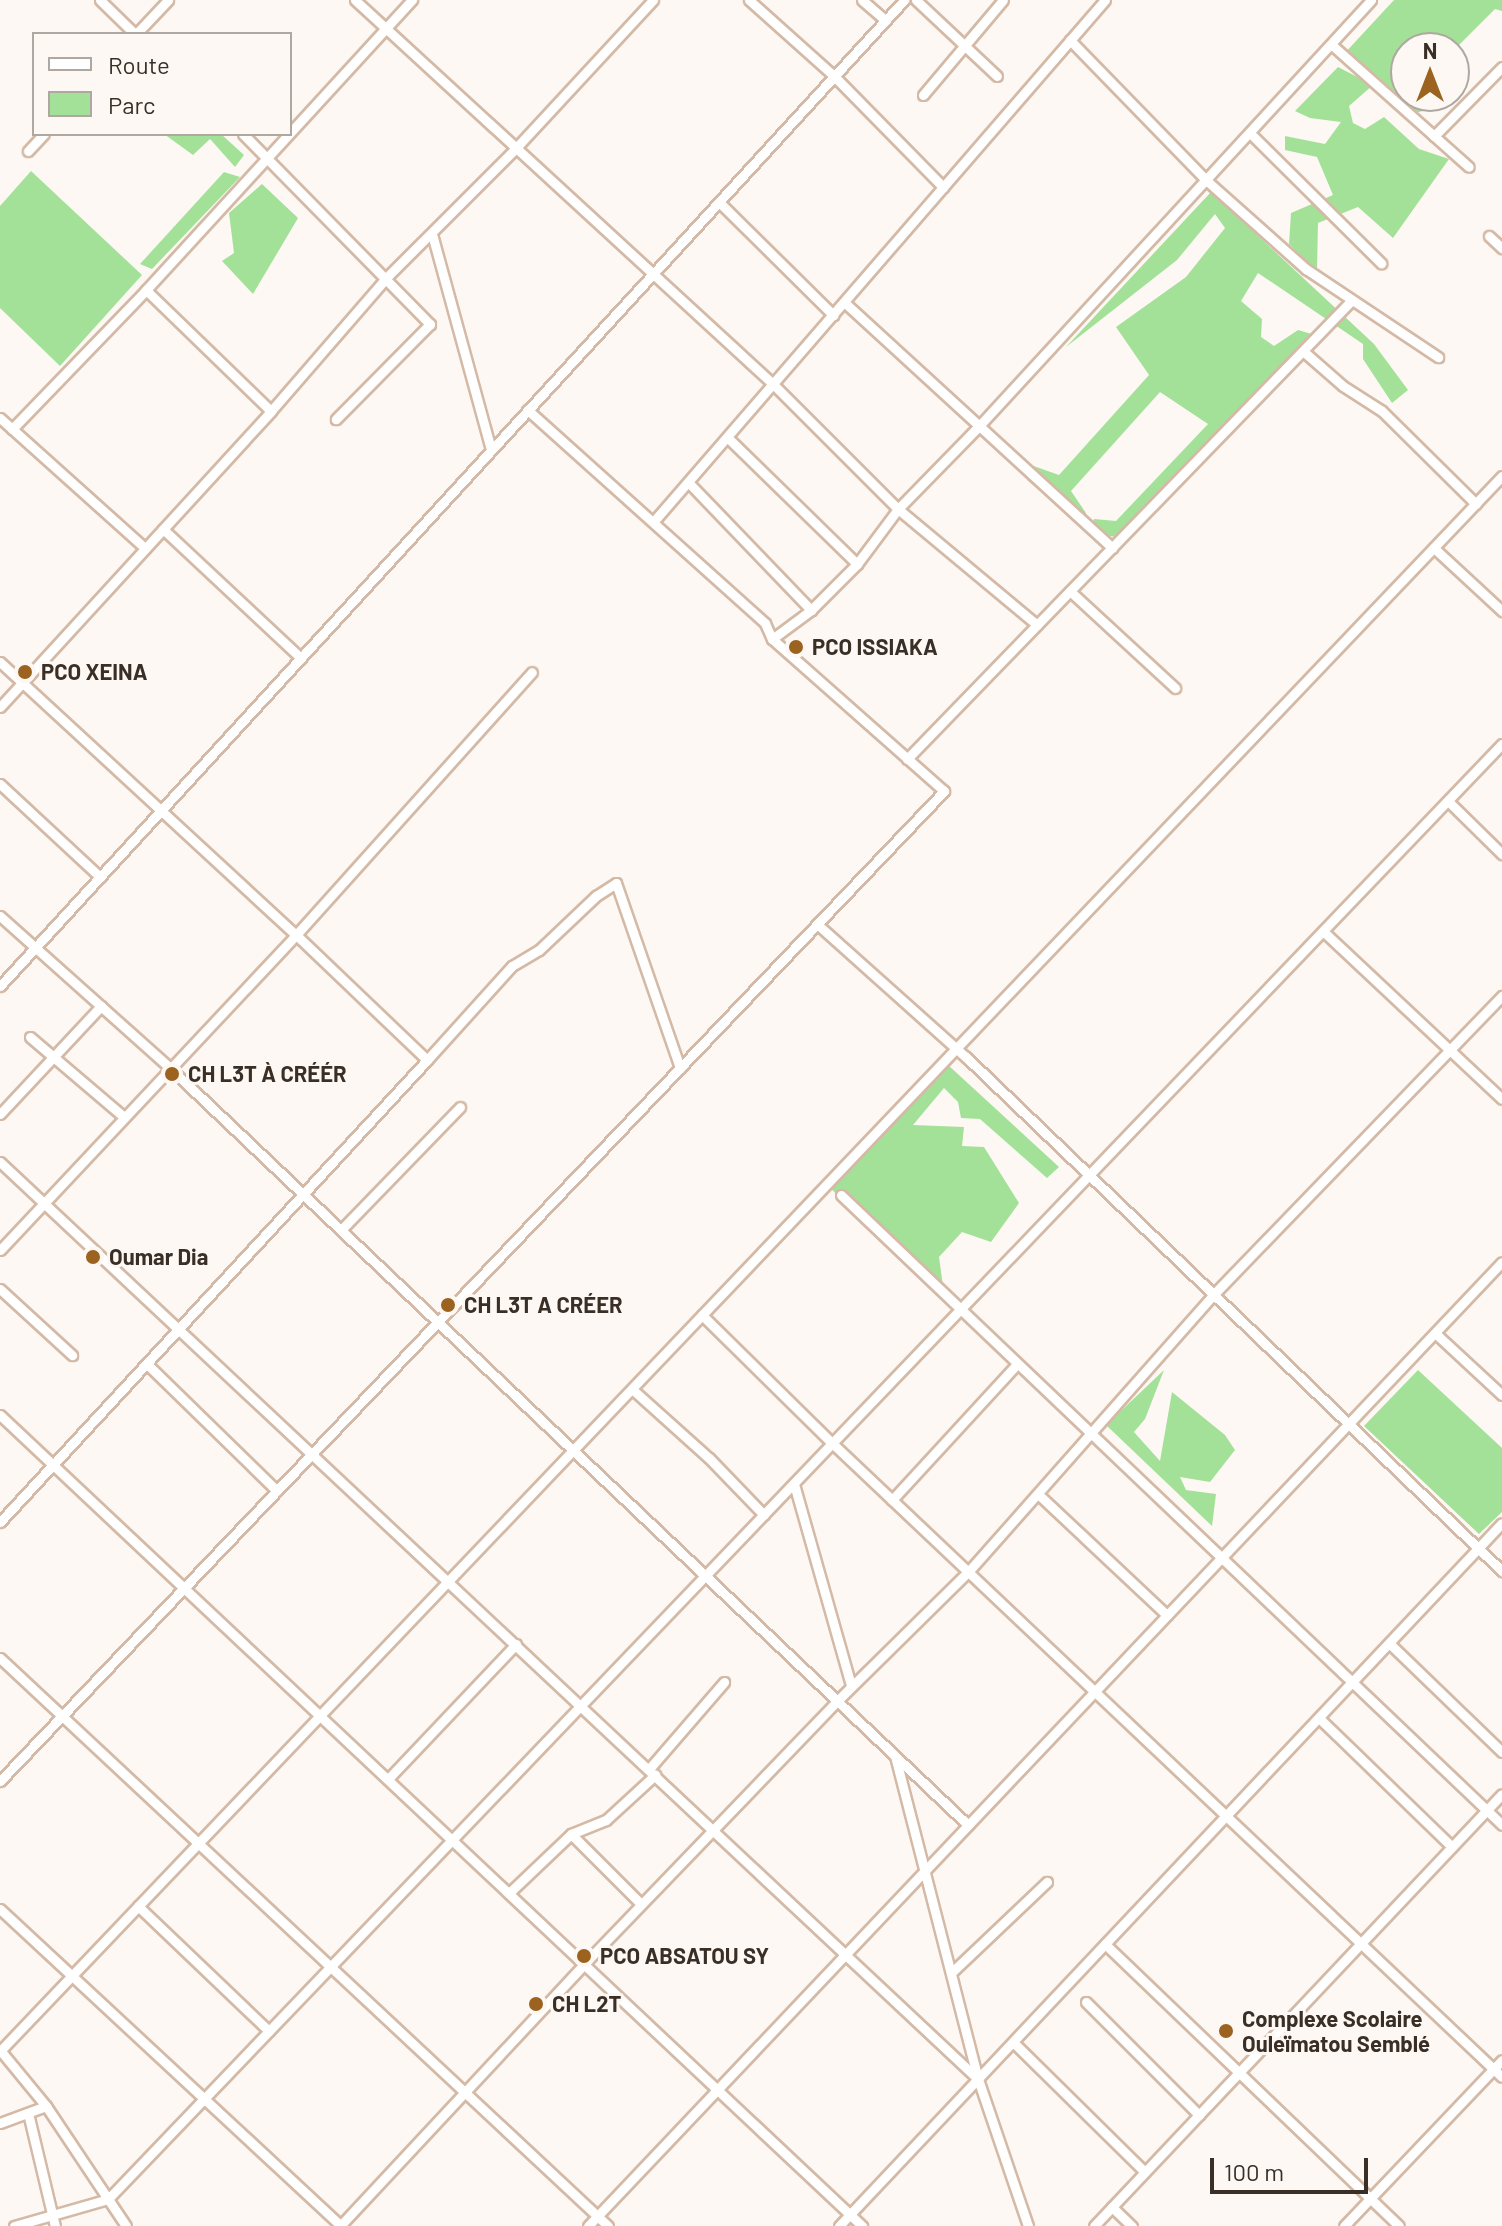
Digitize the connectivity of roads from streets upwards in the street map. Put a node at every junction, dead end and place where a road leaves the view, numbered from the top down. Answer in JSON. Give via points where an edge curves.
{"nodes":[{"id":1,"x":100,"y":0,"type":"edge"},
{"id":2,"x":168,"y":0,"type":"edge"},
{"id":3,"x":355,"y":0,"type":"edge"},
{"id":4,"x":369,"y":0,"type":"edge"},
{"id":5,"x":412,"y":0,"type":"edge"},
{"id":6,"x":653,"y":0,"type":"edge"},
{"id":7,"x":749,"y":0,"type":"edge"},
{"id":8,"x":862,"y":0,"type":"edge"},
{"id":9,"x":904,"y":0,"type":"edge"},
{"id":10,"x":916,"y":0,"type":"edge"},
{"id":11,"x":1003,"y":0,"type":"edge"},
{"id":12,"x":1090,"y":0,"type":"edge"},
{"id":13,"x":1371,"y":0,"type":"edge"},
{"id":14,"x":1102,"y":4,"type":"edge"},
{"id":15,"x":374,"y":19,"type":"junction"},
{"id":16,"x":885,"y":20,"type":"junction"},
{"id":17,"x":387,"y":27,"type":"junction"},
{"id":18,"x":134,"y":32,"type":"edge"},
{"id":19,"x":138,"y":32,"type":"edge"},
{"id":20,"x":1070,"y":40,"type":"junction"},
{"id":21,"x":964,"y":45,"type":"junction"},
{"id":22,"x":1332,"y":45,"type":"junction"},
{"id":23,"x":1502,"y":67,"type":"edge"},
{"id":24,"x":834,"y":76,"type":"junction"},
{"id":25,"x":997,"y":76,"type":"dead end"},
{"id":26,"x":923,"y":95,"type":"dead end"},
{"id":27,"x":292,"y":132,"type":"edge"},
{"id":28,"x":1250,"y":133,"type":"junction"},
{"id":29,"x":42,"y":136,"type":"edge"},
{"id":30,"x":245,"y":136,"type":"edge"},
{"id":31,"x":289,"y":136,"type":"edge"},
{"id":32,"x":1434,"y":136,"type":"junction"},
{"id":33,"x":515,"y":149,"type":"junction"},
{"id":34,"x":28,"y":151,"type":"dead end"},
{"id":35,"x":269,"y":158,"type":"junction"},
{"id":36,"x":1469,"y":167,"type":"dead end"},
{"id":37,"x":1206,"y":180,"type":"junction"},
{"id":38,"x":943,"y":187,"type":"junction"},
{"id":39,"x":719,"y":202,"type":"junction"},
{"id":40,"x":432,"y":234,"type":"junction"},
{"id":41,"x":1489,"y":236,"type":"dead end"},
{"id":42,"x":1502,"y":248,"type":"edge"},
{"id":43,"x":1381,"y":263,"type":"dead end"},
{"id":44,"x":653,"y":274,"type":"junction"},
{"id":45,"x":387,"y":277,"type":"junction"},
{"id":46,"x":146,"y":290,"type":"junction"},
{"id":47,"x":1352,"y":300,"type":"junction"},
{"id":48,"x":844,"y":302,"type":"junction"},
{"id":49,"x":833,"y":315,"type":"junction"},
{"id":50,"x":1303,"y":351,"type":"junction"},
{"id":51,"x":1438,"y":357,"type":"dead end"},
{"id":52,"x":773,"y":384,"type":"junction"},
{"id":53,"x":528,"y":410,"type":"junction"},
{"id":54,"x":271,"y":411,"type":"junction"},
{"id":55,"x":0,"y":418,"type":"edge"},
{"id":56,"x":336,"y":419,"type":"dead end"},
{"id":57,"x":979,"y":426,"type":"junction"},
{"id":58,"x":12,"y":429,"type":"junction"},
{"id":59,"x":727,"y":437,"type":"junction"},
{"id":60,"x":491,"y":450,"type":"junction"},
{"id":61,"x":1502,"y":476,"type":"edge"},
{"id":62,"x":688,"y":482,"type":"junction"},
{"id":63,"x":1476,"y":504,"type":"junction"},
{"id":64,"x":898,"y":509,"type":"junction"},
{"id":65,"x":654,"y":521,"type":"junction"},
{"id":66,"x":163,"y":529,"type":"junction"},
{"id":67,"x":145,"y":548,"type":"junction"},
{"id":68,"x":1112,"y":548,"type":"junction"},
{"id":69,"x":1434,"y":548,"type":"junction"},
{"id":70,"x":857,"y":564,"type":"junction"},
{"id":71,"x":1070,"y":591,"type":"junction"},
{"id":72,"x":811,"y":610,"type":"junction"},
{"id":73,"x":1502,"y":611,"type":"edge"},
{"id":74,"x":1037,"y":625,"type":"junction"},
{"id":75,"x":772,"y":639,"type":"junction"},
{"id":76,"x":301,"y":658,"type":"junction"},
{"id":77,"x":0,"y":662,"type":"edge"},
{"id":78,"x":532,"y":672,"type":"dead end"},
{"id":79,"x":22,"y":682,"type":"junction"},
{"id":80,"x":1175,"y":688,"type":"dead end"},
{"id":81,"x":0,"y":707,"type":"edge"},
{"id":82,"x":1502,"y":744,"type":"edge"},
{"id":83,"x":907,"y":759,"type":"junction"},
{"id":84,"x":0,"y":784,"type":"edge"},
{"id":85,"x":1448,"y":801,"type":"junction"},
{"id":86,"x":161,"y":810,"type":"junction"},
{"id":87,"x":1502,"y":854,"type":"edge"},
{"id":88,"x":100,"y":877,"type":"junction"},
{"id":89,"x":0,"y":916,"type":"edge"},
{"id":90,"x":817,"y":924,"type":"junction"},
{"id":91,"x":1323,"y":931,"type":"junction"},
{"id":92,"x":296,"y":935,"type":"junction"},
{"id":93,"x":35,"y":948,"type":"junction"},
{"id":94,"x":0,"y":986,"type":"edge"},
{"id":95,"x":1502,"y":996,"type":"edge"},
{"id":96,"x":101,"y":1006,"type":"junction"},
{"id":97,"x":30,"y":1037,"type":"dead end"},
{"id":98,"x":957,"y":1048,"type":"junction"},
{"id":99,"x":1450,"y":1050,"type":"junction"},
{"id":100,"x":54,"y":1056,"type":"junction"},
{"id":101,"x":427,"y":1060,"type":"junction"},
{"id":102,"x":170,"y":1068,"type":"junction"},
{"id":103,"x":680,"y":1068,"type":"junction"},
{"id":104,"x":1502,"y":1099,"type":"edge"},
{"id":105,"x":460,"y":1107,"type":"dead end"},
{"id":106,"x":0,"y":1114,"type":"edge"},
{"id":107,"x":124,"y":1117,"type":"junction"},
{"id":108,"x":0,"y":1162,"type":"edge"},
{"id":109,"x":1088,"y":1176,"type":"junction"},
{"id":110,"x":304,"y":1195,"type":"junction"},
{"id":111,"x":841,"y":1195,"type":"dead end"},
{"id":112,"x":43,"y":1202,"type":"junction"},
{"id":113,"x":341,"y":1230,"type":"junction"},
{"id":114,"x":0,"y":1250,"type":"edge"},
{"id":115,"x":1502,"y":1262,"type":"edge"},
{"id":116,"x":0,"y":1289,"type":"edge"},
{"id":117,"x":1213,"y":1295,"type":"junction"},
{"id":118,"x":961,"y":1310,"type":"junction"},
{"id":119,"x":702,"y":1315,"type":"junction"},
{"id":120,"x":438,"y":1322,"type":"junction"},
{"id":121,"x":180,"y":1330,"type":"junction"},
{"id":122,"x":1435,"y":1333,"type":"junction"},
{"id":123,"x":72,"y":1355,"type":"dead end"},
{"id":124,"x":1017,"y":1364,"type":"junction"},
{"id":125,"x":148,"y":1365,"type":"junction"},
{"id":126,"x":632,"y":1389,"type":"junction"},
{"id":127,"x":1502,"y":1395,"type":"edge"},
{"id":128,"x":0,"y":1415,"type":"edge"},
{"id":129,"x":1349,"y":1423,"type":"junction"},
{"id":130,"x":1091,"y":1434,"type":"junction"},
{"id":131,"x":832,"y":1443,"type":"junction"},
{"id":132,"x":573,"y":1450,"type":"junction"},
{"id":133,"x":313,"y":1453,"type":"junction"},
{"id":134,"x":54,"y":1466,"type":"junction"},
{"id":135,"x":794,"y":1484,"type":"junction"},
{"id":136,"x":277,"y":1491,"type":"junction"},
{"id":137,"x":1038,"y":1494,"type":"junction"},
{"id":138,"x":892,"y":1500,"type":"junction"},
{"id":139,"x":764,"y":1515,"type":"junction"},
{"id":140,"x":0,"y":1522,"type":"edge"},
{"id":141,"x":1502,"y":1523,"type":"edge"},
{"id":142,"x":1478,"y":1548,"type":"junction"},
{"id":143,"x":1221,"y":1558,"type":"junction"},
{"id":144,"x":1502,"y":1571,"type":"edge"},
{"id":145,"x":968,"y":1572,"type":"junction"},
{"id":146,"x":705,"y":1576,"type":"junction"},
{"id":147,"x":449,"y":1581,"type":"junction"},
{"id":148,"x":184,"y":1588,"type":"junction"},
{"id":149,"x":1167,"y":1615,"type":"junction"},
{"id":150,"x":1389,"y":1643,"type":"junction"},
{"id":151,"x":516,"y":1644,"type":"junction"},
{"id":152,"x":0,"y":1658,"type":"edge"},
{"id":153,"x":724,"y":1682,"type":"dead end"},
{"id":154,"x":1352,"y":1682,"type":"junction"},
{"id":155,"x":851,"y":1686,"type":"junction"},
{"id":156,"x":1095,"y":1691,"type":"junction"},
{"id":157,"x":837,"y":1701,"type":"junction"},
{"id":158,"x":581,"y":1705,"type":"junction"},
{"id":159,"x":62,"y":1716,"type":"junction"},
{"id":160,"x":320,"y":1716,"type":"junction"},
{"id":161,"x":1319,"y":1718,"type":"junction"},
{"id":162,"x":1502,"y":1752,"type":"edge"},
{"id":163,"x":894,"y":1756,"type":"junction"},
{"id":164,"x":652,"y":1772,"type":"junction"},
{"id":165,"x":388,"y":1779,"type":"junction"},
{"id":166,"x":0,"y":1781,"type":"edge"},
{"id":167,"x":1502,"y":1794,"type":"edge"},
{"id":168,"x":1487,"y":1810,"type":"junction"},
{"id":169,"x":1226,"y":1816,"type":"junction"},
{"id":170,"x":968,"y":1825,"type":"junction"},
{"id":171,"x":1502,"y":1825,"type":"edge"},
{"id":172,"x":713,"y":1829,"type":"junction"},
{"id":173,"x":571,"y":1834,"type":"junction"},
{"id":174,"x":452,"y":1840,"type":"junction"},
{"id":175,"x":198,"y":1843,"type":"junction"},
{"id":176,"x":1452,"y":1847,"type":"junction"},
{"id":177,"x":926,"y":1869,"type":"junction"},
{"id":178,"x":1047,"y":1882,"type":"dead end"},
{"id":179,"x":509,"y":1893,"type":"junction"},
{"id":180,"x":641,"y":1904,"type":"junction"},
{"id":181,"x":138,"y":1906,"type":"junction"},
{"id":182,"x":0,"y":1909,"type":"edge"},
{"id":183,"x":1361,"y":1943,"type":"junction"},
{"id":184,"x":1105,"y":1944,"type":"junction"},
{"id":185,"x":846,"y":1954,"type":"junction"},
{"id":186,"x":584,"y":1964,"type":"junction"},
{"id":187,"x":331,"y":1967,"type":"junction"},
{"id":188,"x":952,"y":1972,"type":"junction"},
{"id":189,"x":72,"y":1976,"type":"junction"},
{"id":190,"x":1086,"y":2002,"type":"dead end"},
{"id":191,"x":269,"y":2031,"type":"junction"},
{"id":192,"x":1013,"y":2042,"type":"junction"},
{"id":193,"x":0,"y":2050,"type":"edge"},
{"id":194,"x":1502,"y":2060,"type":"edge"},
{"id":195,"x":1494,"y":2069,"type":"junction"},
{"id":196,"x":1238,"y":2073,"type":"junction"},
{"id":197,"x":1502,"y":2077,"type":"edge"},
{"id":198,"x":978,"y":2079,"type":"junction"},
{"id":199,"x":717,"y":2089,"type":"junction"},
{"id":200,"x":464,"y":2092,"type":"junction"},
{"id":201,"x":204,"y":2099,"type":"junction"},
{"id":202,"x":46,"y":2106,"type":"junction"},
{"id":203,"x":28,"y":2113,"type":"junction"},
{"id":204,"x":1199,"y":2115,"type":"junction"},
{"id":205,"x":0,"y":2123,"type":"edge"},
{"id":206,"x":1145,"y":2172,"type":"junction"},
{"id":207,"x":1371,"y":2198,"type":"junction"},
{"id":208,"x":108,"y":2199,"type":"junction"},
{"id":209,"x":1112,"y":2207,"type":"junction"},
{"id":210,"x":55,"y":2214,"type":"junction"},
{"id":211,"x":850,"y":2214,"type":"junction"},
{"id":212,"x":597,"y":2216,"type":"junction"},
{"id":213,"x":14,"y":2226,"type":"edge"},
{"id":214,"x":55,"y":2226,"type":"edge"},
{"id":215,"x":126,"y":2226,"type":"edge"},
{"id":216,"x":340,"y":2226,"type":"edge"},
{"id":217,"x":588,"y":2226,"type":"edge"},
{"id":218,"x":608,"y":2226,"type":"edge"},
{"id":219,"x":839,"y":2226,"type":"edge"},
{"id":220,"x":862,"y":2226,"type":"edge"},
{"id":221,"x":1028,"y":2226,"type":"edge"},
{"id":222,"x":1094,"y":2226,"type":"edge"},
{"id":223,"x":1132,"y":2226,"type":"edge"},
{"id":224,"x":1344,"y":2226,"type":"edge"},
{"id":225,"x":1399,"y":2226,"type":"edge"}],
"edges":[{"from":1,"to":18,"type":"street"},
{"from":2,"to":19,"type":"street"},
{"from":3,"to":15,"type":"street"},
{"from":4,"to":15,"type":"street"},
{"from":5,"to":17,"type":"street"},
{"from":6,"to":33,"type":"street"},
{"from":7,"to":24,"type":"street"},
{"from":8,"to":16,"type":"street"},
{"from":9,"to":16,"type":"street"},
{"from":10,"to":21,"type":"street"},
{"from":11,"to":21,"type":"street"},
{"from":12,"to":14,"type":"street"},
{"from":13,"to":22,"type":"street"},
{"from":14,"to":20,"type":"street"},
{"from":15,"to":17,"type":"street"},
{"from":16,"to":24,"type":"street"},
{"from":17,"to":27,"type":"street"},
{"from":17,"to":33,"type":"street"},
{"from":20,"to":37,"type":"street"},
{"from":20,"to":38,"type":"street"},
{"from":21,"to":25,"type":"street"},
{"from":21,"to":26,"type":"street"},
{"from":22,"to":28,"type":"street"},
{"from":22,"to":32,"type":"street"},
{"from":23,"to":32,"type":"street"},
{"from":24,"to":38,"type":"street"},
{"from":24,"to":39,"type":"street"},
{"from":28,"to":37,"type":"street"},
{"from":28,"to":43,"type":"street"},
{"from":29,"to":34,"type":"street"},
{"from":30,"to":35,"type":"street"},
{"from":31,"to":35,"type":"street"},
{"from":32,"to":36,"type":"street"},
{"from":33,"to":40,"type":"street"},
{"from":33,"to":44,"type":"street"},
{"from":35,"to":45,"type":"street"},
{"from":35,"to":46,"type":"street"},
{"from":37,"to":47,"type":"street","via":[[1306,269]]},
{"from":37,"to":57,"type":"street"},
{"from":38,"to":48,"type":"street"},
{"from":39,"to":44,"type":"street"},
{"from":39,"to":49,"type":"street"},
{"from":40,"to":45,"type":"street"},
{"from":40,"to":60,"type":"street"},
{"from":41,"to":42,"type":"street"},
{"from":44,"to":52,"type":"street"},
{"from":44,"to":53,"type":"street"},
{"from":45,"to":54,"type":"street"},
{"from":45,"to":56,"type":"street","via":[[430,324]]},
{"from":46,"to":54,"type":"street"},
{"from":46,"to":58,"type":"street"},
{"from":47,"to":50,"type":"street"},
{"from":47,"to":51,"type":"street"},
{"from":48,"to":49,"type":"street"},
{"from":48,"to":57,"type":"street"},
{"from":49,"to":52,"type":"street"},
{"from":50,"to":63,"type":"street","via":[[1382,411]]},
{"from":50,"to":68,"type":"street"},
{"from":52,"to":59,"type":"street"},
{"from":52,"to":64,"type":"street"},
{"from":53,"to":60,"type":"street"},
{"from":53,"to":65,"type":"street"},
{"from":54,"to":66,"type":"street"},
{"from":55,"to":58,"type":"street"},
{"from":57,"to":64,"type":"street"},
{"from":57,"to":68,"type":"street"},
{"from":58,"to":67,"type":"street"},
{"from":59,"to":62,"type":"street"},
{"from":59,"to":70,"type":"street"},
{"from":60,"to":76,"type":"street"},
{"from":61,"to":63,"type":"street"},
{"from":62,"to":65,"type":"street"},
{"from":62,"to":72,"type":"street"},
{"from":63,"to":69,"type":"street"},
{"from":64,"to":70,"type":"street"},
{"from":64,"to":74,"type":"street"},
{"from":65,"to":75,"type":"street","via":[[765,623]]},
{"from":66,"to":67,"type":"street"},
{"from":66,"to":76,"type":"street"},
{"from":67,"to":79,"type":"street"},
{"from":68,"to":71,"type":"street"},
{"from":69,"to":73,"type":"street"},
{"from":69,"to":98,"type":"street"},
{"from":70,"to":72,"type":"street"},
{"from":71,"to":74,"type":"street"},
{"from":71,"to":80,"type":"street"},
{"from":72,"to":75,"type":"street"},
{"from":74,"to":83,"type":"street"},
{"from":75,"to":83,"type":"street"},
{"from":76,"to":86,"type":"street"},
{"from":77,"to":79,"type":"street"},
{"from":78,"to":92,"type":"street"},
{"from":79,"to":81,"type":"street"},
{"from":79,"to":86,"type":"street"},
{"from":82,"to":85,"type":"street"},
{"from":83,"to":90,"type":"street","via":[[944,791]]},
{"from":84,"to":88,"type":"street"},
{"from":85,"to":87,"type":"street"},
{"from":85,"to":91,"type":"street"},
{"from":86,"to":88,"type":"street"},
{"from":86,"to":92,"type":"street"},
{"from":88,"to":93,"type":"street"},
{"from":89,"to":93,"type":"street"},
{"from":90,"to":98,"type":"street"},
{"from":90,"to":103,"type":"street"},
{"from":91,"to":99,"type":"street"},
{"from":91,"to":109,"type":"street"},
{"from":92,"to":101,"type":"street"},
{"from":92,"to":102,"type":"street"},
{"from":93,"to":94,"type":"street"},
{"from":93,"to":96,"type":"street"},
{"from":95,"to":99,"type":"street"},
{"from":96,"to":100,"type":"street"},
{"from":96,"to":102,"type":"street"},
{"from":97,"to":100,"type":"street"},
{"from":98,"to":109,"type":"street"},
{"from":98,"to":119,"type":"street"},
{"from":99,"to":104,"type":"street"},
{"from":99,"to":117,"type":"street"},
{"from":100,"to":106,"type":"street"},
{"from":100,"to":107,"type":"street"},
{"from":101,"to":103,"type":"street","via":[[512,966],[539,950],[616,883]]},
{"from":101,"to":110,"type":"street"},
{"from":102,"to":107,"type":"street"},
{"from":102,"to":110,"type":"street"},
{"from":103,"to":120,"type":"street"},
{"from":105,"to":113,"type":"street"},
{"from":107,"to":112,"type":"street"},
{"from":108,"to":112,"type":"street"},
{"from":109,"to":117,"type":"street"},
{"from":109,"to":118,"type":"street"},
{"from":110,"to":113,"type":"street"},
{"from":110,"to":121,"type":"street"},
{"from":111,"to":118,"type":"street"},
{"from":112,"to":114,"type":"street"},
{"from":112,"to":121,"type":"street"},
{"from":113,"to":120,"type":"street"},
{"from":115,"to":122,"type":"street"},
{"from":116,"to":123,"type":"street"},
{"from":117,"to":129,"type":"street"},
{"from":117,"to":130,"type":"street"},
{"from":118,"to":124,"type":"street"},
{"from":118,"to":131,"type":"street"},
{"from":119,"to":126,"type":"street"},
{"from":119,"to":131,"type":"street"},
{"from":120,"to":132,"type":"street"},
{"from":120,"to":133,"type":"street"},
{"from":121,"to":125,"type":"street"},
{"from":121,"to":133,"type":"street"},
{"from":122,"to":127,"type":"street"},
{"from":122,"to":129,"type":"street"},
{"from":124,"to":130,"type":"street"},
{"from":124,"to":138,"type":"street"},
{"from":125,"to":134,"type":"street"},
{"from":125,"to":136,"type":"street"},
{"from":126,"to":132,"type":"street"},
{"from":126,"to":139,"type":"street"},
{"from":128,"to":134,"type":"street"},
{"from":129,"to":142,"type":"street"},
{"from":129,"to":143,"type":"street"},
{"from":130,"to":137,"type":"street"},
{"from":130,"to":143,"type":"street"},
{"from":131,"to":135,"type":"street"},
{"from":131,"to":138,"type":"street"},
{"from":132,"to":146,"type":"street"},
{"from":132,"to":147,"type":"street"},
{"from":133,"to":136,"type":"street"},
{"from":133,"to":147,"type":"street"},
{"from":134,"to":140,"type":"street"},
{"from":134,"to":148,"type":"street"},
{"from":135,"to":139,"type":"street"},
{"from":135,"to":155,"type":"street"},
{"from":136,"to":148,"type":"street"},
{"from":137,"to":145,"type":"street"},
{"from":137,"to":149,"type":"street"},
{"from":138,"to":145,"type":"street"},
{"from":139,"to":146,"type":"street"},
{"from":141,"to":142,"type":"street"},
{"from":142,"to":144,"type":"street"},
{"from":142,"to":150,"type":"street"},
{"from":143,"to":149,"type":"street"},
{"from":143,"to":154,"type":"street"},
{"from":145,"to":155,"type":"street"},
{"from":145,"to":156,"type":"street"},
{"from":146,"to":157,"type":"street"},
{"from":146,"to":158,"type":"street"},
{"from":147,"to":151,"type":"street"},
{"from":147,"to":160,"type":"street"},
{"from":148,"to":159,"type":"street"},
{"from":148,"to":160,"type":"street"},
{"from":149,"to":156,"type":"street"},
{"from":150,"to":154,"type":"street"},
{"from":150,"to":162,"type":"street"},
{"from":151,"to":158,"type":"street"},
{"from":151,"to":165,"type":"street"},
{"from":152,"to":159,"type":"street"},
{"from":153,"to":164,"type":"street"},
{"from":154,"to":161,"type":"street"},
{"from":154,"to":168,"type":"street"},
{"from":155,"to":157,"type":"street"},
{"from":156,"to":169,"type":"street"},
{"from":156,"to":170,"type":"street"},
{"from":157,"to":163,"type":"street"},
{"from":157,"to":172,"type":"street"},
{"from":158,"to":164,"type":"street"},
{"from":158,"to":174,"type":"street"},
{"from":159,"to":166,"type":"street"},
{"from":159,"to":175,"type":"street"},
{"from":160,"to":165,"type":"street"},
{"from":160,"to":175,"type":"street"},
{"from":161,"to":169,"type":"street"},
{"from":161,"to":176,"type":"street"},
{"from":163,"to":170,"type":"street"},
{"from":163,"to":177,"type":"street"},
{"from":164,"to":172,"type":"street"},
{"from":164,"to":173,"type":"street","via":[[606,1820]]},
{"from":165,"to":174,"type":"street"},
{"from":167,"to":168,"type":"street"},
{"from":168,"to":171,"type":"street"},
{"from":168,"to":176,"type":"street"},
{"from":169,"to":183,"type":"street"},
{"from":169,"to":184,"type":"street"},
{"from":170,"to":177,"type":"street"},
{"from":172,"to":180,"type":"street"},
{"from":172,"to":185,"type":"street"},
{"from":173,"to":179,"type":"street"},
{"from":173,"to":180,"type":"street"},
{"from":174,"to":179,"type":"street"},
{"from":174,"to":187,"type":"street"},
{"from":175,"to":181,"type":"street"},
{"from":175,"to":187,"type":"street"},
{"from":176,"to":183,"type":"street"},
{"from":177,"to":185,"type":"street"},
{"from":177,"to":188,"type":"street"},
{"from":178,"to":188,"type":"street"},
{"from":179,"to":186,"type":"street"},
{"from":180,"to":186,"type":"street"},
{"from":181,"to":189,"type":"street"},
{"from":181,"to":191,"type":"street"},
{"from":182,"to":189,"type":"street"},
{"from":183,"to":195,"type":"street"},
{"from":183,"to":196,"type":"street"},
{"from":184,"to":192,"type":"street"},
{"from":184,"to":196,"type":"street"},
{"from":185,"to":198,"type":"street"},
{"from":185,"to":199,"type":"street"},
{"from":186,"to":199,"type":"street"},
{"from":186,"to":200,"type":"street"},
{"from":187,"to":191,"type":"street"},
{"from":187,"to":200,"type":"street"},
{"from":188,"to":198,"type":"street"},
{"from":189,"to":193,"type":"street"},
{"from":189,"to":201,"type":"street"},
{"from":190,"to":204,"type":"street"},
{"from":191,"to":201,"type":"street"},
{"from":192,"to":198,"type":"street"},
{"from":192,"to":206,"type":"street"},
{"from":193,"to":202,"type":"street"},
{"from":194,"to":195,"type":"street"},
{"from":195,"to":197,"type":"street"},
{"from":195,"to":207,"type":"street"},
{"from":196,"to":204,"type":"street"},
{"from":196,"to":207,"type":"street"},
{"from":198,"to":211,"type":"street"},
{"from":198,"to":221,"type":"street"},
{"from":199,"to":211,"type":"street"},
{"from":199,"to":212,"type":"street"},
{"from":200,"to":212,"type":"street"},
{"from":200,"to":216,"type":"street"},
{"from":201,"to":208,"type":"street"},
{"from":201,"to":216,"type":"street"},
{"from":202,"to":203,"type":"street"},
{"from":202,"to":208,"type":"street"},
{"from":203,"to":205,"type":"street"},
{"from":203,"to":210,"type":"street"},
{"from":204,"to":206,"type":"street"},
{"from":206,"to":209,"type":"street"},
{"from":207,"to":224,"type":"street"},
{"from":207,"to":225,"type":"street"},
{"from":208,"to":210,"type":"street"},
{"from":208,"to":215,"type":"street"},
{"from":209,"to":222,"type":"street"},
{"from":209,"to":223,"type":"street"},
{"from":210,"to":213,"type":"street"},
{"from":210,"to":214,"type":"street"},
{"from":211,"to":219,"type":"street"},
{"from":211,"to":220,"type":"street"},
{"from":212,"to":217,"type":"street"},
{"from":212,"to":218,"type":"street"}]}
